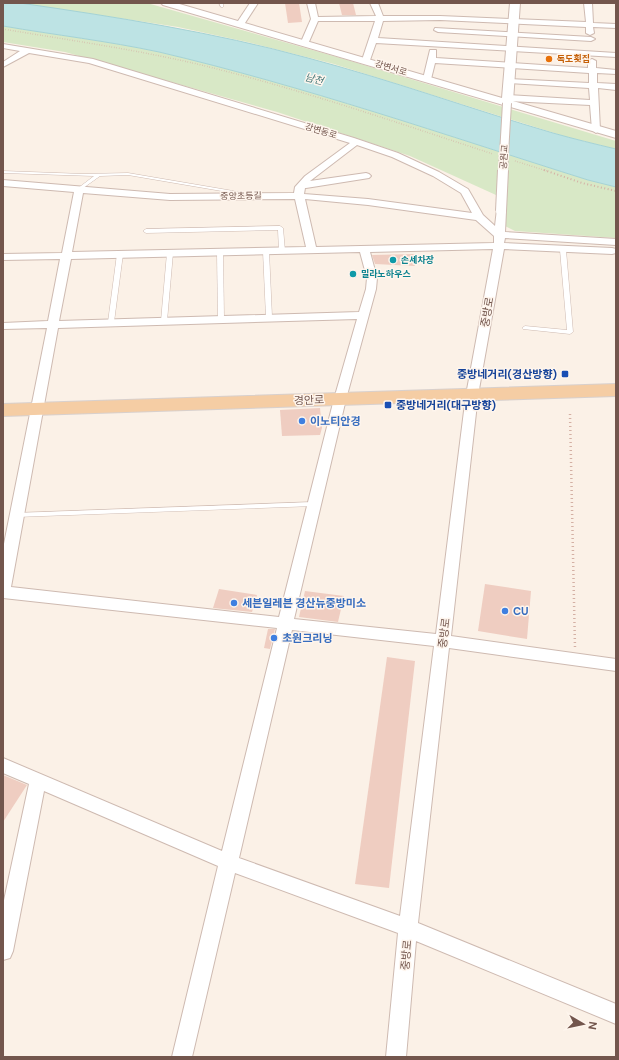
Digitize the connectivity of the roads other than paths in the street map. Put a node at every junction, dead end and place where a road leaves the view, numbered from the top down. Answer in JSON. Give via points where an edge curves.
{"nodes":[{"id":1,"x":166,"y":3,"type":"edge"},
{"id":2,"x":254,"y":3,"type":"edge"},
{"id":3,"x":312,"y":3,"type":"edge"},
{"id":4,"x":374,"y":3,"type":"edge"},
{"id":5,"x":515,"y":3,"type":"edge"},
{"id":6,"x":588,"y":3,"type":"edge"},
{"id":7,"x":380,"y":18,"type":"junction"},
{"id":8,"x":440,"y":18,"type":"junction"},
{"id":9,"x":315,"y":19,"type":"junction"},
{"id":10,"x":514,"y":20,"type":"junction"},
{"id":11,"x":240,"y":24,"type":"junction"},
{"id":12,"x":590,"y":24,"type":"junction"},
{"id":13,"x":616,"y":26,"type":"edge"},
{"id":14,"x":438,"y":30,"type":"junction"},
{"id":15,"x":513,"y":34,"type":"junction"},
{"id":16,"x":591,"y":39,"type":"junction"},
{"id":17,"x":373,"y":40,"type":"junction"},
{"id":18,"x":305,"y":42,"type":"junction"},
{"id":19,"x":434,"y":44,"type":"junction"},
{"id":20,"x":3,"y":46,"type":"edge"},
{"id":21,"x":512,"y":49,"type":"junction"},
{"id":22,"x":28,"y":50,"type":"junction"},
{"id":23,"x":592,"y":54,"type":"junction"},
{"id":24,"x":616,"y":55,"type":"edge"},
{"id":25,"x":366,"y":60,"type":"junction"},
{"id":26,"x":431,"y":60,"type":"junction"},
{"id":27,"x":3,"y":65,"type":"edge"},
{"id":28,"x":510,"y":66,"type":"junction"},
{"id":29,"x":593,"y":71,"type":"junction"},
{"id":30,"x":616,"y":72,"type":"edge"},
{"id":31,"x":427,"y":79,"type":"junction"},
{"id":32,"x":509,"y":81,"type":"junction"},
{"id":33,"x":594,"y":86,"type":"junction"},
{"id":34,"x":616,"y":87,"type":"edge"},
{"id":35,"x":508,"y":100,"type":"junction"},
{"id":36,"x":595,"y":103,"type":"junction"},
{"id":37,"x":596,"y":130,"type":"junction"},
{"id":38,"x":616,"y":135,"type":"edge"},
{"id":39,"x":356,"y":142,"type":"junction"},
{"id":40,"x":3,"y":172,"type":"edge"},
{"id":41,"x":100,"y":174,"type":"junction"},
{"id":42,"x":366,"y":176,"type":"dead end"},
{"id":43,"x":3,"y":183,"type":"edge"},
{"id":44,"x":301,"y":186,"type":"junction"},
{"id":45,"x":79,"y":190,"type":"junction"},
{"id":46,"x":254,"y":196,"type":"junction"},
{"id":47,"x":299,"y":196,"type":"junction"},
{"id":48,"x":501,"y":211,"type":"joint"},
{"id":49,"x":479,"y":217,"type":"junction"},
{"id":50,"x":146,"y":231,"type":"dead end"},
{"id":51,"x":499,"y":240,"type":"junction"},
{"id":52,"x":616,"y":242,"type":"edge"},
{"id":53,"x":364,"y":249,"type":"junction"},
{"id":54,"x":312,"y":250,"type":"junction"},
{"id":55,"x":563,"y":250,"type":"junction"},
{"id":56,"x":266,"y":251,"type":"junction"},
{"id":57,"x":282,"y":251,"type":"junction"},
{"id":58,"x":616,"y":251,"type":"edge"},
{"id":59,"x":220,"y":252,"type":"junction"},
{"id":60,"x":170,"y":253,"type":"junction"},
{"id":61,"x":120,"y":254,"type":"junction"},
{"id":62,"x":66,"y":255,"type":"junction"},
{"id":63,"x":3,"y":257,"type":"edge"},
{"id":64,"x":363,"y":314,"type":"junction"},
{"id":65,"x":269,"y":317,"type":"junction"},
{"id":66,"x":221,"y":319,"type":"junction"},
{"id":67,"x":164,"y":321,"type":"junction"},
{"id":68,"x":111,"y":322,"type":"junction"},
{"id":69,"x":53,"y":324,"type":"junction"},
{"id":70,"x":3,"y":326,"type":"edge"},
{"id":71,"x":525,"y":328,"type":"dead end"},
{"id":72,"x":616,"y":390,"type":"edge"},
{"id":73,"x":472,"y":395,"type":"junction"},
{"id":74,"x":340,"y":399,"type":"junction"},
{"id":75,"x":36,"y":409,"type":"junction"},
{"id":76,"x":3,"y":410,"type":"edge"},
{"id":77,"x":314,"y":504,"type":"junction"},
{"id":78,"x":16,"y":515,"type":"junction"},
{"id":79,"x":3,"y":592,"type":"edge"},
{"id":80,"x":286,"y":624,"type":"junction"},
{"id":81,"x":443,"y":641,"type":"junction"},
{"id":82,"x":616,"y":665,"type":"edge"},
{"id":83,"x":3,"y":765,"type":"edge"},
{"id":84,"x":38,"y":780,"type":"junction"},
{"id":85,"x":228,"y":862,"type":"junction"},
{"id":86,"x":408,"y":928,"type":"junction"},
{"id":87,"x":3,"y":951,"type":"edge"},
{"id":88,"x":616,"y":1014,"type":"edge"},
{"id":89,"x":182,"y":1057,"type":"edge"},
{"id":90,"x":396,"y":1057,"type":"edge"}],
"edges":[{"from":1,"to":11,"type":"street","name":"강변서로"},
{"from":2,"to":11,"type":"street"},
{"from":3,"to":9,"type":"street"},
{"from":4,"to":7,"type":"street"},
{"from":5,"to":10,"type":"street"},
{"from":6,"to":12,"type":"street"},
{"from":7,"to":8,"type":"street"},
{"from":7,"to":9,"type":"street"},
{"from":7,"to":17,"type":"street"},
{"from":8,"to":10,"type":"street"},
{"from":8,"to":14,"type":"street"},
{"from":9,"to":18,"type":"street"},
{"from":10,"to":12,"type":"street"},
{"from":10,"to":15,"type":"street"},
{"from":11,"to":18,"type":"street","name":"강변서로"},
{"from":12,"to":13,"type":"street"},
{"from":12,"to":16,"type":"street"},
{"from":14,"to":15,"type":"street"},
{"from":14,"to":19,"type":"street"},
{"from":15,"to":16,"type":"street"},
{"from":15,"to":21,"type":"street"},
{"from":16,"to":23,"type":"street"},
{"from":17,"to":19,"type":"street"},
{"from":17,"to":25,"type":"street"},
{"from":18,"to":25,"type":"street","name":"강변서로"},
{"from":19,"to":21,"type":"street"},
{"from":19,"to":26,"type":"street"},
{"from":20,"to":22,"type":"street","name":"강변동로"},
{"from":21,"to":23,"type":"street"},
{"from":21,"to":28,"type":"street"},
{"from":22,"to":27,"type":"street"},
{"from":22,"to":39,"type":"street","name":"강변동로","via":[[90,61]]},
{"from":23,"to":24,"type":"street"},
{"from":23,"to":29,"type":"street"},
{"from":25,"to":31,"type":"street","name":"강변서로"},
{"from":26,"to":28,"type":"street"},
{"from":26,"to":31,"type":"street"},
{"from":28,"to":29,"type":"street"},
{"from":28,"to":32,"type":"street"},
{"from":29,"to":30,"type":"street"},
{"from":29,"to":33,"type":"street"},
{"from":31,"to":35,"type":"street","name":"강변서로"},
{"from":32,"to":33,"type":"street"},
{"from":32,"to":35,"type":"street"},
{"from":33,"to":34,"type":"street"},
{"from":33,"to":36,"type":"street"},
{"from":35,"to":36,"type":"street"},
{"from":35,"to":37,"type":"street","name":"강변서로"},
{"from":35,"to":48,"type":"street","name":"공원교","bridge":true},
{"from":36,"to":37,"type":"street"},
{"from":37,"to":38,"type":"street","name":"강변서로"},
{"from":39,"to":44,"type":"street"},
{"from":39,"to":49,"type":"street","name":"강변동로","via":[[395,155],[465,191]]},
{"from":40,"to":41,"type":"lane"},
{"from":41,"to":45,"type":"lane"},
{"from":41,"to":46,"type":"lane","via":[[128,174]]},
{"from":42,"to":44,"type":"street"},
{"from":43,"to":45,"type":"street","name":"중앙초등길"},
{"from":44,"to":47,"type":"street"},
{"from":45,"to":46,"type":"street","name":"중앙초등길","via":[[170,197]]},
{"from":45,"to":62,"type":"street"},
{"from":46,"to":47,"type":"street","name":"중앙초등길"},
{"from":47,"to":49,"type":"street","name":"중앙초등길","via":[[368,202]]},
{"from":47,"to":54,"type":"street"},
{"from":48,"to":51,"type":"street","name":"중방로"},
{"from":49,"to":51,"type":"street","name":"강변동로"},
{"from":50,"to":57,"type":"lane","via":[[280,228]]},
{"from":51,"to":52,"type":"street"},
{"from":51,"to":53,"type":"street"},
{"from":51,"to":55,"type":"street"},
{"from":51,"to":73,"type":"street","name":"중방로"},
{"from":53,"to":54,"type":"street"},
{"from":53,"to":64,"type":"street","via":[[372,284]]},
{"from":54,"to":57,"type":"street"},
{"from":55,"to":58,"type":"street"},
{"from":55,"to":71,"type":"lane","via":[[570,332]]},
{"from":56,"to":57,"type":"street"},
{"from":56,"to":59,"type":"street"},
{"from":56,"to":65,"type":"lane"},
{"from":59,"to":60,"type":"street"},
{"from":59,"to":66,"type":"lane"},
{"from":60,"to":61,"type":"street"},
{"from":60,"to":67,"type":"lane"},
{"from":61,"to":62,"type":"street"},
{"from":61,"to":68,"type":"lane"},
{"from":62,"to":63,"type":"street"},
{"from":62,"to":69,"type":"street"},
{"from":64,"to":65,"type":"street"},
{"from":64,"to":74,"type":"street"},
{"from":65,"to":66,"type":"street"},
{"from":66,"to":67,"type":"street"},
{"from":67,"to":68,"type":"street"},
{"from":68,"to":69,"type":"street"},
{"from":69,"to":70,"type":"street"},
{"from":69,"to":75,"type":"street"},
{"from":72,"to":73,"type":"main road","name":"경안로"},
{"from":73,"to":74,"type":"main road","name":"경안로"},
{"from":73,"to":81,"type":"street","name":"중방로"},
{"from":74,"to":75,"type":"main road","name":"경안로"},
{"from":74,"to":77,"type":"street"},
{"from":75,"to":76,"type":"main road","name":"경안로"},
{"from":75,"to":78,"type":"street"},
{"from":77,"to":78,"type":"lane"},
{"from":77,"to":80,"type":"street"},
{"from":78,"to":79,"type":"street"},
{"from":79,"to":80,"type":"street"},
{"from":80,"to":81,"type":"street"},
{"from":80,"to":85,"type":"street"},
{"from":81,"to":82,"type":"street"},
{"from":81,"to":86,"type":"street","name":"중방로"},
{"from":83,"to":84,"type":"street"},
{"from":84,"to":85,"type":"street"},
{"from":84,"to":87,"type":"street"},
{"from":85,"to":86,"type":"street"},
{"from":85,"to":89,"type":"street"},
{"from":86,"to":88,"type":"street"},
{"from":86,"to":90,"type":"street","name":"중방로"}]}
